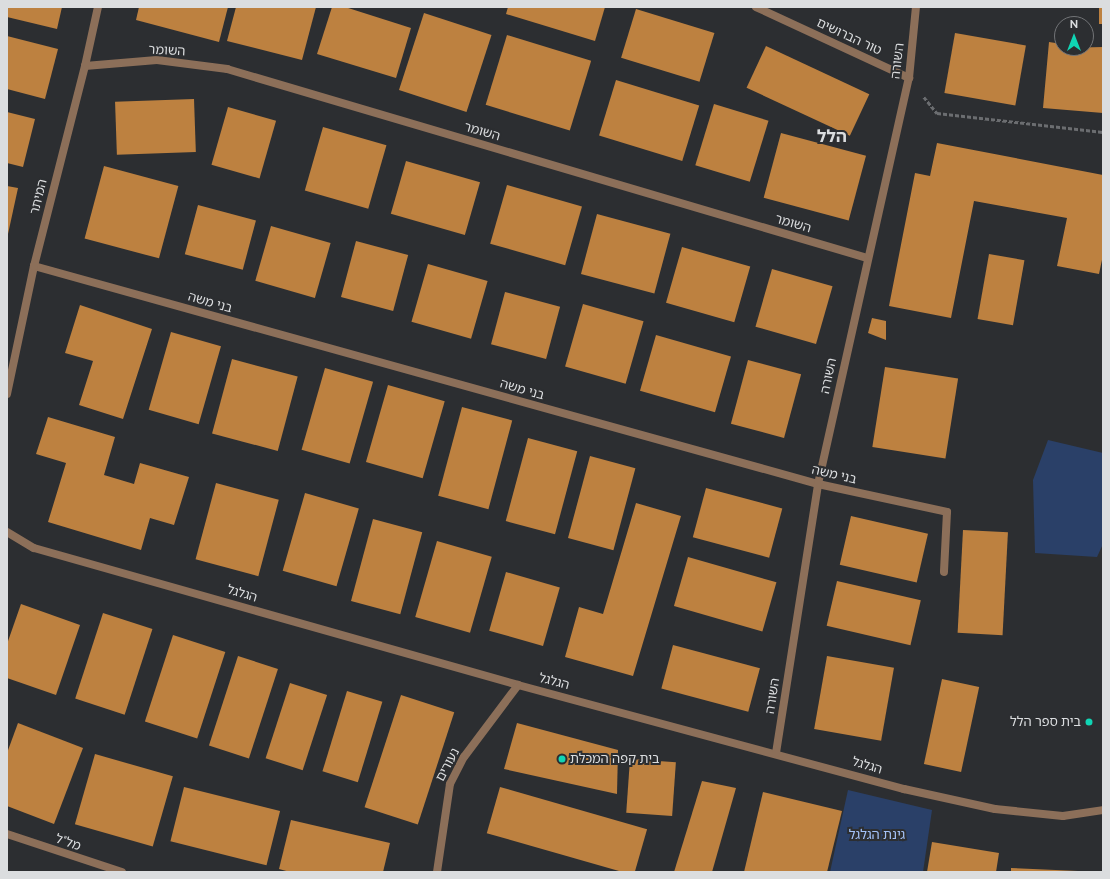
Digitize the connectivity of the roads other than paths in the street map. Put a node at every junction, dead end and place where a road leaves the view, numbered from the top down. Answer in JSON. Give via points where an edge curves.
{"nodes":[{"id":1,"x":98,"y":7,"type":"edge"},
{"id":2,"x":756,"y":7,"type":"edge"},
{"id":3,"x":916,"y":7,"type":"edge"},
{"id":4,"x":85,"y":66,"type":"junction"},
{"id":5,"x":909,"y":78,"type":"junction"},
{"id":6,"x":867,"y":258,"type":"junction"},
{"id":7,"x":34,"y":266,"type":"junction"},
{"id":8,"x":7,"y":394,"type":"edge"},
{"id":9,"x":818,"y":484,"type":"junction"},
{"id":10,"x":7,"y":532,"type":"edge"},
{"id":11,"x":944,"y":572,"type":"dead end"},
{"id":12,"x":518,"y":685,"type":"junction"},
{"id":13,"x":776,"y":753,"type":"junction"},
{"id":14,"x":1103,"y":810,"type":"edge"},
{"id":15,"x":7,"y":834,"type":"edge"},
{"id":16,"x":122,"y":872,"type":"edge"},
{"id":17,"x":437,"y":872,"type":"edge"}],
"edges":[{"from":1,"to":4,"type":"street","name":"המיתר"},
{"from":2,"to":5,"type":"street","name":"טור הברושים"},
{"from":3,"to":5,"type":"street","name":"השורה"},
{"from":4,"to":6,"type":"street","name":"השומר","via":[[157,60],[227,69]]},
{"from":4,"to":7,"type":"street","name":"המיתר"},
{"from":5,"to":6,"type":"street","name":"השורה"},
{"from":6,"to":9,"type":"street","name":"השורה"},
{"from":7,"to":8,"type":"street","name":"המיתר"},
{"from":7,"to":9,"type":"street","name":"בני משה"},
{"from":9,"to":11,"type":"street","name":"בני משה","via":[[947,512]]},
{"from":9,"to":13,"type":"street","name":"השורה"},
{"from":10,"to":12,"type":"street","name":"הגלגל","via":[[34,548]]},
{"from":12,"to":13,"type":"street","name":"הגלגל"},
{"from":12,"to":17,"type":"street","name":"נעורים","via":[[464,757],[450,784]]},
{"from":13,"to":14,"type":"street","name":"הגלגל","via":[[904,789],[995,810],[1063,816]]},
{"from":15,"to":16,"type":"street","name":"מל\"ל"}]}
